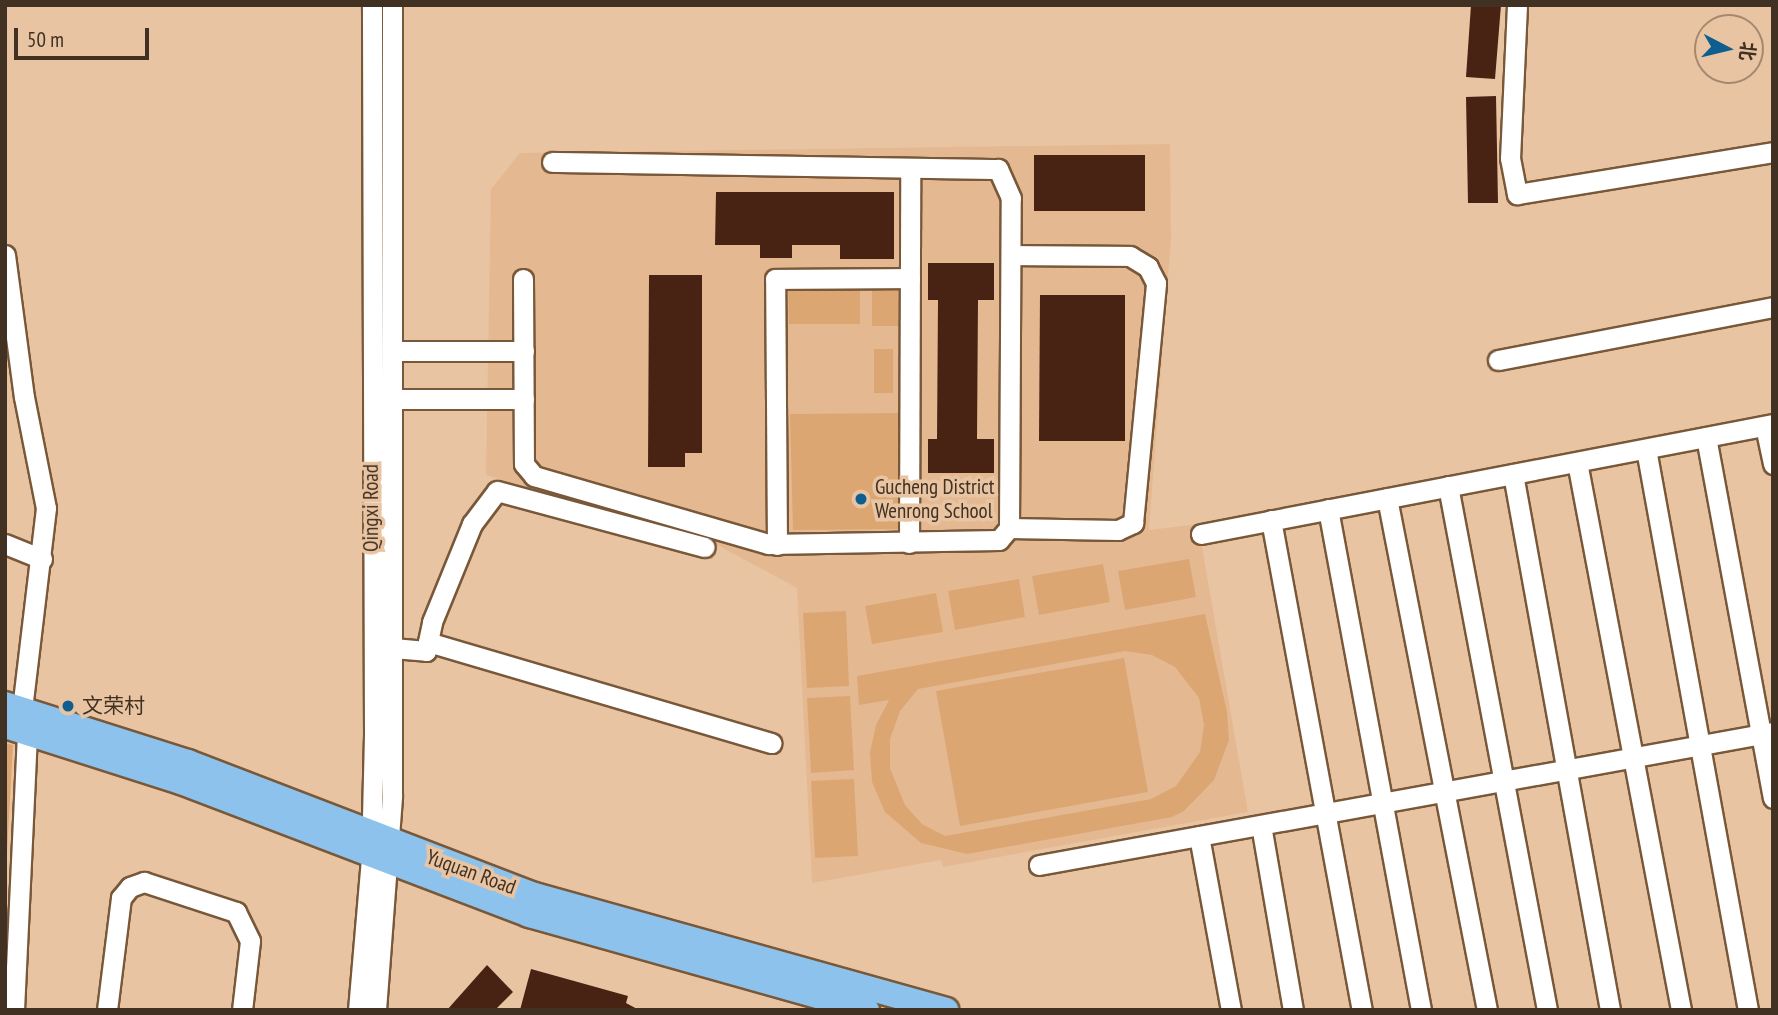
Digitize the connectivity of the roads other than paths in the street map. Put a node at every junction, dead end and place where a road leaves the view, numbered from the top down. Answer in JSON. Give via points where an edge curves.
{"nodes":[{"id":1,"x":372,"y":5,"type":"edge"},
{"id":2,"x":392,"y":5,"type":"edge"},
{"id":3,"x":1517,"y":5,"type":"edge"},
{"id":4,"x":1773,"y":152,"type":"edge"},
{"id":5,"x":552,"y":162,"type":"dead end"},
{"id":6,"x":910,"y":168,"type":"junction"},
{"id":7,"x":5,"y":255,"type":"edge"},
{"id":8,"x":1011,"y":256,"type":"junction"},
{"id":9,"x":910,"y":278,"type":"junction"},
{"id":10,"x":523,"y":279,"type":"dead end"},
{"id":11,"x":1773,"y":307,"type":"edge"},
{"id":12,"x":393,"y":351,"type":"junction"},
{"id":13,"x":524,"y":351,"type":"junction"},
{"id":14,"x":1499,"y":359,"type":"dead end"},
{"id":15,"x":524,"y":398,"type":"junction"},
{"id":16,"x":393,"y":399,"type":"junction"},
{"id":17,"x":1769,"y":425,"type":"edge"},
{"id":18,"x":1706,"y":437,"type":"junction"},
{"id":19,"x":1646,"y":449,"type":"junction"},
{"id":20,"x":1577,"y":462,"type":"junction"},
{"id":21,"x":1773,"y":464,"type":"edge"},
{"id":22,"x":1513,"y":474,"type":"junction"},
{"id":23,"x":1448,"y":486,"type":"junction"},
{"id":24,"x":1387,"y":498,"type":"junction"},
{"id":25,"x":1328,"y":509,"type":"junction"},
{"id":26,"x":1271,"y":520,"type":"junction"},
{"id":27,"x":1009,"y":528,"type":"junction"},
{"id":28,"x":1201,"y":534,"type":"dead end"},
{"id":29,"x":909,"y":543,"type":"junction"},
{"id":30,"x":5,"y":544,"type":"edge"},
{"id":31,"x":777,"y":545,"type":"junction"},
{"id":32,"x":705,"y":547,"type":"dead end"},
{"id":33,"x":42,"y":559,"type":"junction"},
{"id":34,"x":428,"y":642,"type":"junction"},
{"id":35,"x":393,"y":648,"type":"junction"},
{"id":36,"x":15,"y":718,"type":"edge"},
{"id":37,"x":1767,"y":733,"type":"edge"},
{"id":38,"x":771,"y":743,"type":"dead end"},
{"id":39,"x":1700,"y":745,"type":"junction"},
{"id":40,"x":1633,"y":757,"type":"junction"},
{"id":41,"x":1567,"y":770,"type":"junction"},
{"id":42,"x":1504,"y":781,"type":"junction"},
{"id":43,"x":1444,"y":792,"type":"junction"},
{"id":44,"x":1773,"y":798,"type":"edge"},
{"id":45,"x":1382,"y":803,"type":"junction"},
{"id":46,"x":1324,"y":814,"type":"junction"},
{"id":47,"x":1261,"y":825,"type":"junction"},
{"id":48,"x":1199,"y":836,"type":"junction"},
{"id":49,"x":381,"y":850,"type":"junction"},
{"id":50,"x":1039,"y":865,"type":"dead end"},
{"id":51,"x":14,"y":1010,"type":"edge"},
{"id":52,"x":107,"y":1010,"type":"edge"},
{"id":53,"x":242,"y":1010,"type":"edge"},
{"id":54,"x":358,"y":1010,"type":"edge"},
{"id":55,"x":376,"y":1010,"type":"edge"},
{"id":56,"x":867,"y":1010,"type":"edge"},
{"id":57,"x":946,"y":1010,"type":"edge"},
{"id":58,"x":1231,"y":1010,"type":"edge"},
{"id":59,"x":1293,"y":1010,"type":"edge"},
{"id":60,"x":1362,"y":1010,"type":"edge"},
{"id":61,"x":1421,"y":1010,"type":"edge"},
{"id":62,"x":1487,"y":1010,"type":"edge"},
{"id":63,"x":1547,"y":1010,"type":"edge"},
{"id":64,"x":1610,"y":1010,"type":"edge"},
{"id":65,"x":1681,"y":1010,"type":"edge"},
{"id":66,"x":1748,"y":1010,"type":"edge"}],
"edges":[{"from":1,"to":49,"type":"street","name":"Qingxi Road"},
{"from":2,"to":12,"type":"street","name":"Qingxi Road"},
{"from":3,"to":4,"type":"street","via":[[1510,158],[1517,194]]},
{"from":5,"to":6,"type":"street"},
{"from":6,"to":8,"type":"street","via":[[998,169],[1010,189]]},
{"from":6,"to":9,"type":"street"},
{"from":7,"to":33,"type":"street","via":[[24,397],[46,497]]},
{"from":8,"to":27,"type":"street"},
{"from":8,"to":27,"type":"street","via":[[1130,256],[1148,267],[1156,283],[1133,523],[1118,530]]},
{"from":9,"to":29,"type":"street"},
{"from":9,"to":31,"type":"street","via":[[775,279]]},
{"from":10,"to":13,"type":"street"},
{"from":11,"to":14,"type":"street"},
{"from":12,"to":13,"type":"street"},
{"from":12,"to":16,"type":"street","name":"Qingxi Road"},
{"from":13,"to":15,"type":"street"},
{"from":15,"to":16,"type":"street"},
{"from":15,"to":31,"type":"street","via":[[524,464],[534,476]]},
{"from":16,"to":35,"type":"street","name":"Qingxi Road"},
{"from":17,"to":18,"type":"street"},
{"from":17,"to":21,"type":"street"},
{"from":18,"to":19,"type":"street"},
{"from":18,"to":37,"type":"street"},
{"from":19,"to":20,"type":"street"},
{"from":19,"to":39,"type":"street"},
{"from":20,"to":22,"type":"street"},
{"from":20,"to":40,"type":"street"},
{"from":22,"to":23,"type":"street"},
{"from":22,"to":41,"type":"street"},
{"from":23,"to":24,"type":"street"},
{"from":23,"to":42,"type":"street"},
{"from":24,"to":25,"type":"street"},
{"from":24,"to":43,"type":"street"},
{"from":25,"to":26,"type":"street"},
{"from":25,"to":45,"type":"street"},
{"from":26,"to":28,"type":"street"},
{"from":26,"to":46,"type":"street"},
{"from":27,"to":29,"type":"street","via":[[999,540]]},
{"from":29,"to":31,"type":"street"},
{"from":30,"to":33,"type":"street"},
{"from":32,"to":34,"type":"street","via":[[496,491],[472,524]]},
{"from":33,"to":36,"type":"street"},
{"from":34,"to":35,"type":"street","via":[[426,651]]},
{"from":34,"to":38,"type":"street"},
{"from":35,"to":49,"type":"street","name":"Qingxi Road"},
{"from":36,"to":49,"type":"main road","name":"Yuquan Road","via":[[181,782]]},
{"from":36,"to":51,"type":"street"},
{"from":37,"to":39,"type":"street"},
{"from":37,"to":44,"type":"street"},
{"from":39,"to":40,"type":"street"},
{"from":39,"to":66,"type":"street"},
{"from":40,"to":41,"type":"street"},
{"from":40,"to":65,"type":"street"},
{"from":41,"to":42,"type":"street"},
{"from":41,"to":64,"type":"street"},
{"from":42,"to":43,"type":"street"},
{"from":42,"to":63,"type":"street"},
{"from":43,"to":45,"type":"street"},
{"from":43,"to":62,"type":"street"},
{"from":45,"to":46,"type":"street"},
{"from":45,"to":61,"type":"street"},
{"from":46,"to":47,"type":"street"},
{"from":46,"to":60,"type":"street"},
{"from":47,"to":48,"type":"street"},
{"from":47,"to":59,"type":"street"},
{"from":48,"to":50,"type":"street"},
{"from":48,"to":58,"type":"street"},
{"from":49,"to":54,"type":"street","name":"Qingxi Road"},
{"from":49,"to":55,"type":"street","name":"Qingxi Road"},
{"from":49,"to":56,"type":"main road","name":"Yuquan Road","via":[[607,940]]},
{"from":49,"to":57,"type":"main road","name":"Yuquan Road","via":[[613,920]]},
{"from":52,"to":53,"type":"street","via":[[121,898],[130,887],[144,882],[236,912],[250,941]]}]}
